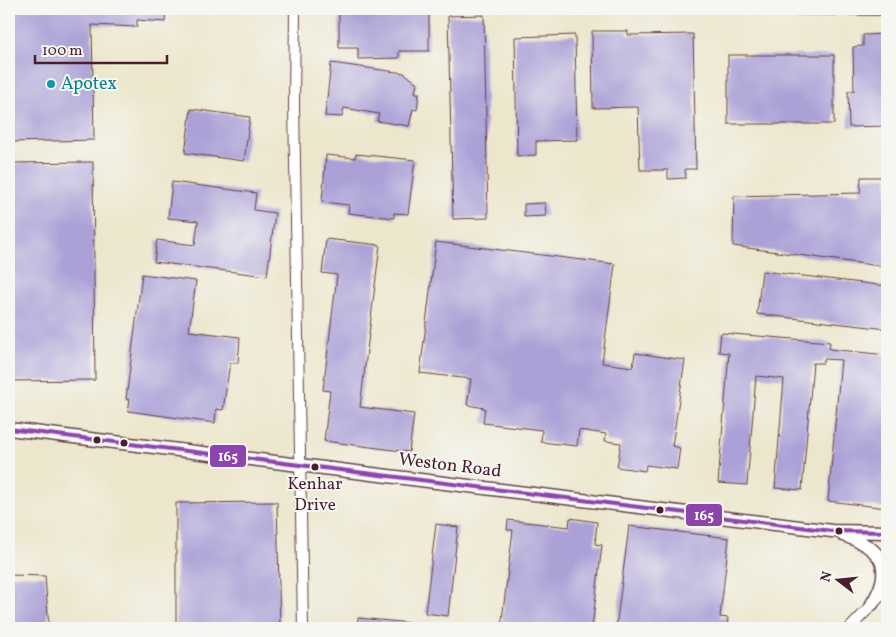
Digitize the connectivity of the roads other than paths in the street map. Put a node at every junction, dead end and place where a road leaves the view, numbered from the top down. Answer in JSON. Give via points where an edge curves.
{"nodes":[{"id":1,"x":295,"y":9,"type":"edge"},
{"id":2,"x":753,"y":9,"type":"edge"},
{"id":3,"x":887,"y":10,"type":"edge"},
{"id":4,"x":9,"y":429,"type":"edge"},
{"id":5,"x":301,"y":465,"type":"junction"},
{"id":6,"x":832,"y":531,"type":"junction"},
{"id":7,"x":887,"y":532,"type":"edge"},
{"id":8,"x":887,"y":589,"type":"edge"},
{"id":9,"x":872,"y":604,"type":"junction"},
{"id":10,"x":303,"y":628,"type":"edge"},
{"id":11,"x":850,"y":628,"type":"edge"}],
"edges":[{"from":1,"to":5,"type":"street"},
{"from":2,"to":3,"type":"street"},
{"from":4,"to":5,"type":"main road","name":"Weston Road"},
{"from":5,"to":6,"type":"main road","name":"Weston Road"},
{"from":5,"to":10,"type":"street"},
{"from":6,"to":7,"type":"main road","name":"Weston Road"},
{"from":6,"to":9,"type":"main road","via":[[865,542],[881,562],[884,578]]},
{"from":8,"to":9,"type":"street"},
{"from":9,"to":11,"type":"street"}]}
